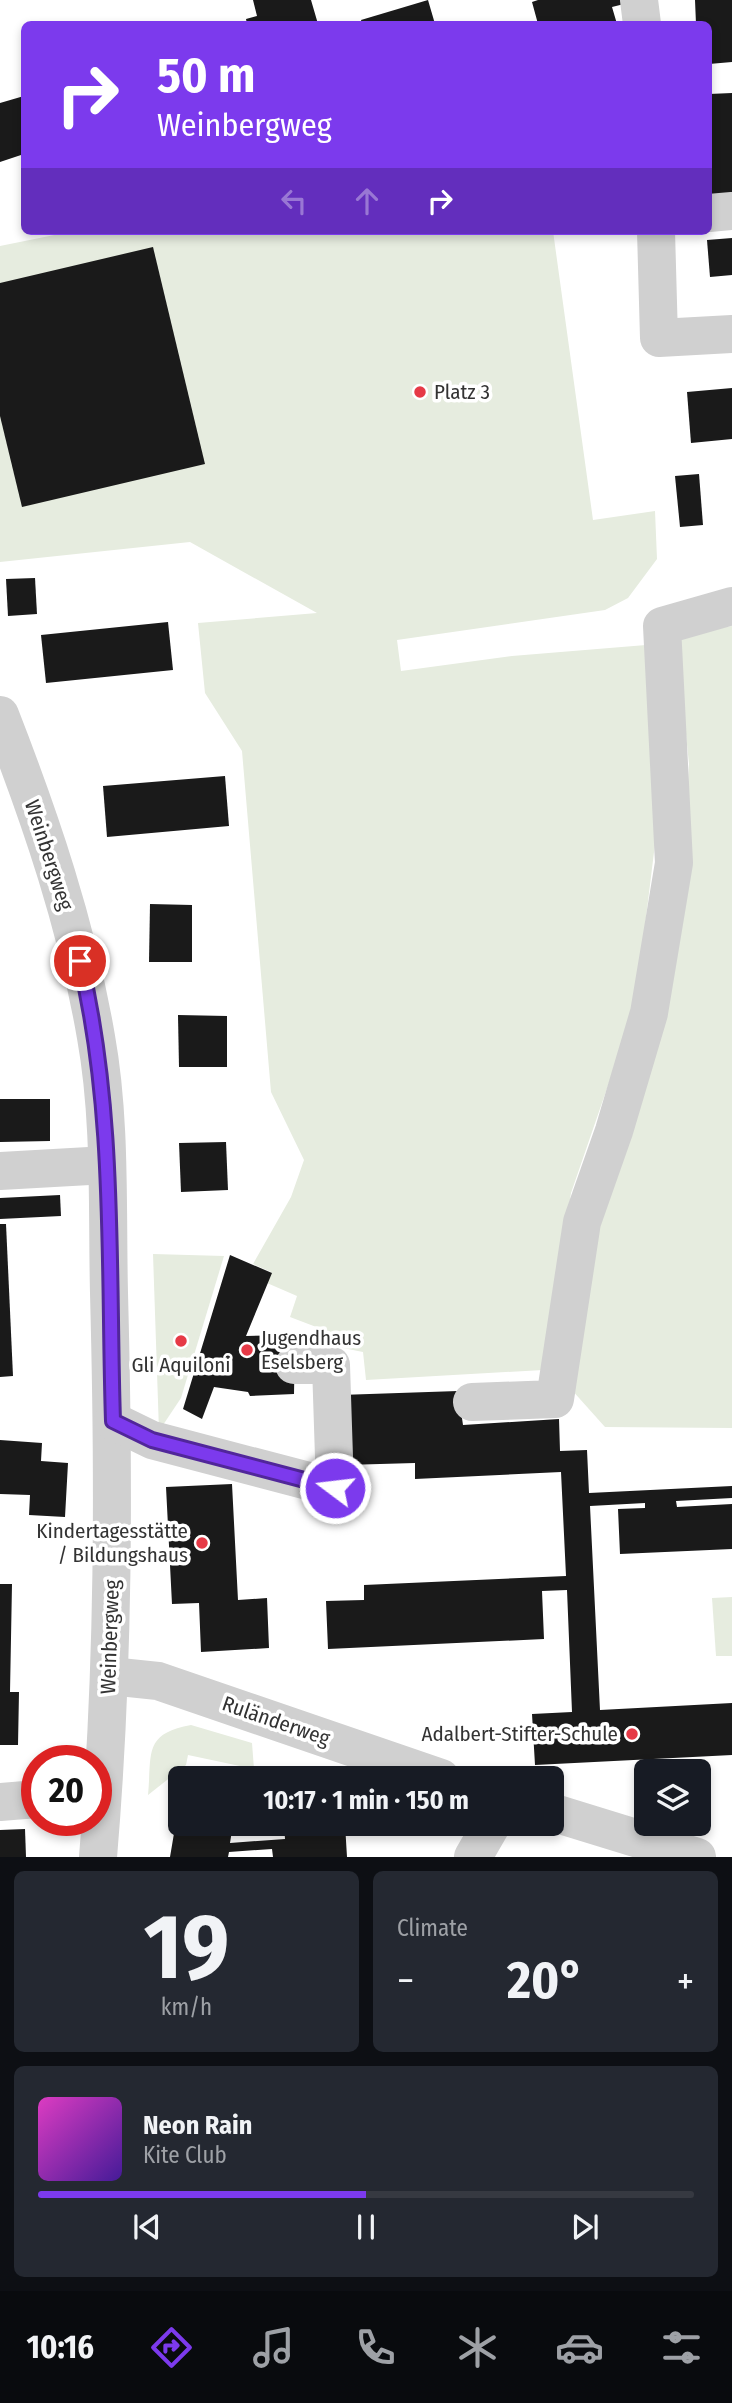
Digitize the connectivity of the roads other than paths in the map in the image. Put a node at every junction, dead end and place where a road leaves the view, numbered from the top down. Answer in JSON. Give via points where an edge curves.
{"nodes":[{"id":1,"x":639,"y":0,"type":"edge"},
{"id":2,"x":642,"y":21,"type":"edge"},
{"id":3,"x":732,"y":211,"type":"edge"},
{"id":4,"x":712,"y":213,"type":"edge"},
{"id":5,"x":656,"y":235,"type":"edge"},
{"id":6,"x":732,"y":334,"type":"edge"},
{"id":7,"x":726,"y":607,"type":"edge"},
{"id":8,"x":0,"y":715,"type":"edge"},
{"id":9,"x":15,"y":790,"type":"edge"},
{"id":10,"x":107,"y":1165,"type":"junction"},
{"id":11,"x":0,"y":1171,"type":"edge"},
{"id":12,"x":294,"y":1365,"type":"dead end"},
{"id":13,"x":472,"y":1402,"type":"dead end"},
{"id":14,"x":113,"y":1421,"type":"junction"},
{"id":15,"x":110,"y":1676,"type":"junction"},
{"id":16,"x":104,"y":1745,"type":"edge"},
{"id":17,"x":406,"y":1766,"type":"edge"},
{"id":18,"x":21,"y":1800,"type":"edge"},
{"id":19,"x":0,"y":1802,"type":"edge"},
{"id":20,"x":564,"y":1816,"type":"edge"},
{"id":21,"x":99,"y":1836,"type":"edge"},
{"id":22,"x":485,"y":1836,"type":"edge"},
{"id":23,"x":98,"y":1857,"type":"edge"},
{"id":24,"x":473,"y":1857,"type":"edge"},
{"id":25,"x":697,"y":1857,"type":"edge"}],
"edges":[{"from":1,"to":2,"type":"street"},
{"from":3,"to":4,"type":"street"},
{"from":5,"to":6,"type":"street","via":[[659,338]]},
{"from":7,"to":13,"type":"street","via":[[662,626],[674,863],[649,1013],[582,1222],[555,1399]]},
{"from":8,"to":9,"type":"street","name":"Weinbergweg"},
{"from":9,"to":10,"type":"street","name":"Weinbergweg","via":[[56,870],[85,980],[97,1041]]},
{"from":10,"to":11,"type":"street"},
{"from":10,"to":14,"type":"street","name":"Weinbergweg"},
{"from":12,"to":14,"type":"street","via":[[331,1365],[335,1488],[152,1440]]},
{"from":14,"to":15,"type":"street","name":"Weinbergweg"},
{"from":15,"to":16,"type":"street","name":"Weinbergweg"},
{"from":15,"to":17,"type":"street","name":"Ruländerweg","via":[[158,1681]]},
{"from":18,"to":19,"type":"street"},
{"from":20,"to":25,"type":"street"},
{"from":21,"to":23,"type":"street","name":"Weinbergweg"},
{"from":22,"to":24,"type":"street"}]}
